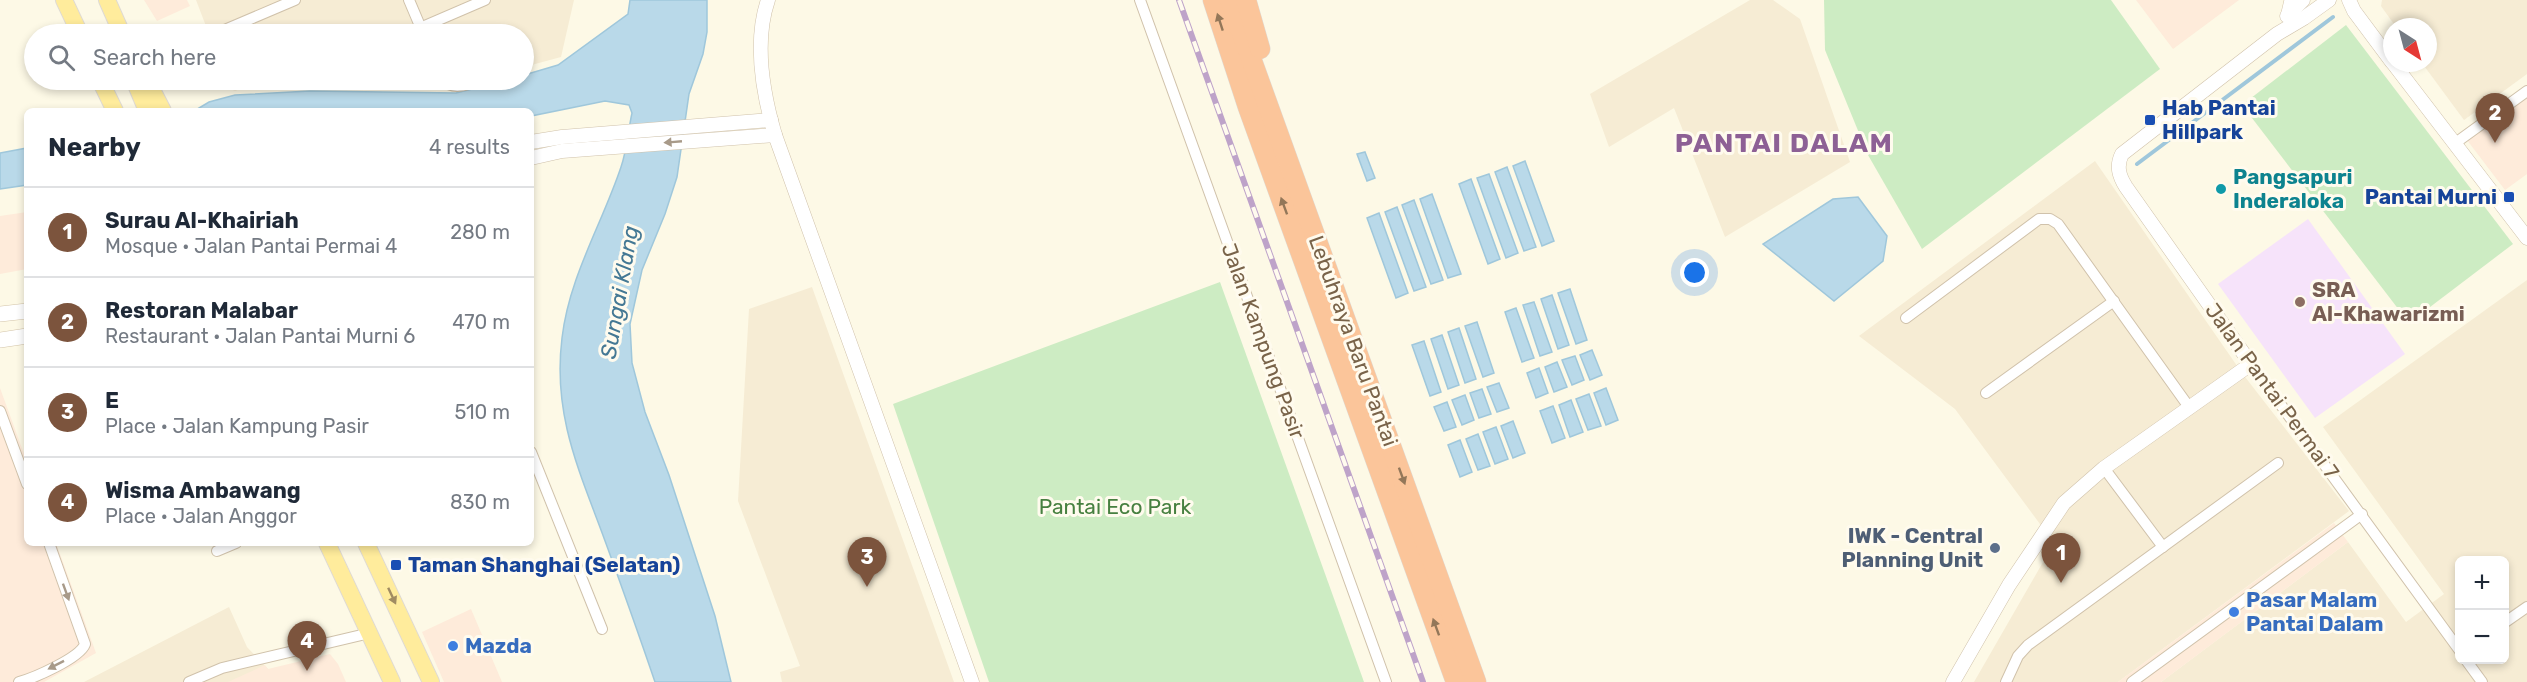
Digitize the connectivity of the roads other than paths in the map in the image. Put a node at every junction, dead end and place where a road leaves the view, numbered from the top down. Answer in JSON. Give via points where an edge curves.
{"nodes":[{"id":1,"x":64,"y":0,"type":"edge"},
{"id":2,"x":107,"y":0,"type":"edge"},
{"id":3,"x":295,"y":0,"type":"edge"},
{"id":4,"x":409,"y":0,"type":"edge"},
{"id":5,"x":485,"y":0,"type":"edge"},
{"id":6,"x":768,"y":0,"type":"edge"},
{"id":7,"x":1140,"y":0,"type":"edge"},
{"id":8,"x":1213,"y":0,"type":"edge"},
{"id":9,"x":1230,"y":0,"type":"edge"},
{"id":10,"x":1246,"y":0,"type":"edge"},
{"id":11,"x":2303,"y":0,"type":"edge"},
{"id":12,"x":2329,"y":0,"type":"edge"},
{"id":13,"x":2337,"y":0,"type":"edge"},
{"id":14,"x":2351,"y":5,"type":"edge"},
{"id":15,"x":2290,"y":6,"type":"edge"},
{"id":16,"x":75,"y":24,"type":"edge"},
{"id":17,"x":118,"y":24,"type":"edge"},
{"id":18,"x":239,"y":24,"type":"edge"},
{"id":19,"x":420,"y":24,"type":"edge"},
{"id":20,"x":437,"y":24,"type":"edge"},
{"id":21,"x":2277,"y":34,"type":"junction"},
{"id":22,"x":2383,"y":49,"type":"edge"},
{"id":23,"x":2400,"y":72,"type":"edge"},
{"id":24,"x":105,"y":90,"type":"edge"},
{"id":25,"x":142,"y":90,"type":"edge"},
{"id":26,"x":150,"y":90,"type":"edge"},
{"id":27,"x":2527,"y":91,"type":"edge"},
{"id":28,"x":114,"y":108,"type":"edge"},
{"id":29,"x":155,"y":108,"type":"edge"},
{"id":30,"x":156,"y":108,"type":"edge"},
{"id":31,"x":771,"y":120,"type":"junction"},
{"id":32,"x":730,"y":131,"type":"junction"},
{"id":33,"x":775,"y":135,"type":"junction"},
{"id":34,"x":534,"y":142,"type":"edge"},
{"id":35,"x":562,"y":144,"type":"junction"},
{"id":36,"x":1281,"y":144,"type":"junction"},
{"id":37,"x":2454,"y":144,"type":"junction"},
{"id":38,"x":534,"y":157,"type":"edge"},
{"id":39,"x":2527,"y":238,"type":"edge"},
{"id":40,"x":2114,"y":301,"type":"junction"},
{"id":41,"x":24,"y":310,"type":"edge"},
{"id":42,"x":0,"y":314,"type":"edge"},
{"id":43,"x":1906,"y":318,"type":"dead end"},
{"id":44,"x":24,"y":336,"type":"edge"},
{"id":45,"x":0,"y":340,"type":"edge"},
{"id":46,"x":2251,"y":364,"type":"junction"},
{"id":47,"x":1986,"y":393,"type":"dead end"},
{"id":48,"x":2189,"y":407,"type":"junction"},
{"id":49,"x":0,"y":411,"type":"edge"},
{"id":50,"x":534,"y":460,"type":"edge"},
{"id":51,"x":2278,"y":463,"type":"dead end"},
{"id":52,"x":2104,"y":468,"type":"junction"},
{"id":53,"x":24,"y":476,"type":"edge"},
{"id":54,"x":2362,"y":514,"type":"junction"},
{"id":55,"x":50,"y":546,"type":"edge"},
{"id":56,"x":229,"y":546,"type":"edge"},
{"id":57,"x":328,"y":546,"type":"edge"},
{"id":58,"x":367,"y":546,"type":"edge"},
{"id":59,"x":2163,"y":547,"type":"junction"},
{"id":60,"x":217,"y":551,"type":"dead end"},
{"id":61,"x":2527,"y":607,"type":"edge"},
{"id":62,"x":2509,"y":620,"type":"edge"},
{"id":63,"x":602,"y":630,"type":"dead end"},
{"id":64,"x":370,"y":633,"type":"junction"},
{"id":65,"x":2455,"y":644,"type":"edge"},
{"id":66,"x":2469,"y":664,"type":"edge"},
{"id":67,"x":19,"y":682,"type":"edge"},
{"id":68,"x":189,"y":682,"type":"edge"},
{"id":69,"x":392,"y":682,"type":"edge"},
{"id":70,"x":430,"y":682,"type":"edge"},
{"id":71,"x":972,"y":682,"type":"edge"},
{"id":72,"x":1386,"y":682,"type":"edge"},
{"id":73,"x":1456,"y":682,"type":"edge"},
{"id":74,"x":1476,"y":682,"type":"edge"},
{"id":75,"x":1953,"y":682,"type":"edge"},
{"id":76,"x":2006,"y":682,"type":"edge"},
{"id":77,"x":2132,"y":682,"type":"edge"},
{"id":78,"x":2482,"y":682,"type":"edge"}],
"edges":[{"from":1,"to":16,"type":"main road"},
{"from":2,"to":17,"type":"main road"},
{"from":3,"to":18,"type":"street"},
{"from":4,"to":19,"type":"street"},
{"from":5,"to":20,"type":"street"},
{"from":6,"to":31,"type":"street","via":[[761,38]]},
{"from":7,"to":72,"type":"street","name":"Jalan Kampung Pasir"},
{"from":73,"to":8,"type":"highway","name":"Lebuhraya Baru Pantai","one_way":true},
{"from":9,"to":36,"type":"highway","name":"Lebuhraya Baru Pantai"},
{"from":10,"to":36,"type":"highway"},
{"from":11,"to":15,"type":"street"},
{"from":12,"to":21,"type":"street"},
{"from":13,"to":14,"type":"street"},
{"from":14,"to":22,"type":"street"},
{"from":15,"to":21,"type":"street"},
{"from":21,"to":46,"type":"street","name":"Jalan Pantai Permai 7","via":[[2122,154],[2118,167],[2121,180]]},
{"from":23,"to":37,"type":"street"},
{"from":24,"to":28,"type":"main road"},
{"from":25,"to":29,"type":"main road"},
{"from":26,"to":30,"type":"main road"},
{"from":27,"to":37,"type":"street"},
{"from":31,"to":32,"type":"street"},
{"from":31,"to":33,"type":"street"},
{"from":32,"to":33,"type":"street"},
{"from":32,"to":35,"type":"street"},
{"from":33,"to":71,"type":"street"},
{"from":34,"to":35,"type":"street"},
{"from":35,"to":38,"type":"street"},
{"from":36,"to":74,"type":"highway","name":"Lebuhraya Baru Pantai","one_way":true},
{"from":37,"to":39,"type":"street"},
{"from":40,"to":43,"type":"street","via":[[2058,224],[2039,219]]},
{"from":40,"to":47,"type":"street"},
{"from":40,"to":48,"type":"street"},
{"from":41,"to":42,"type":"main road"},
{"from":44,"to":45,"type":"main road"},
{"from":46,"to":48,"type":"street"},
{"from":46,"to":54,"type":"street","name":"Jalan Pantai Permai 7"},
{"from":48,"to":52,"type":"street"},
{"from":49,"to":53,"type":"street"},
{"from":50,"to":63,"type":"street"},
{"from":51,"to":59,"type":"street"},
{"from":52,"to":59,"type":"street"},
{"from":52,"to":75,"type":"street","via":[[2064,503],[2045,529]]},
{"from":54,"to":65,"type":"street","name":"Jalan Pantai Permai 7"},
{"from":54,"to":77,"type":"street"},
{"from":55,"to":67,"type":"street","one_way":true,"via":[[84,644],[78,654]]},
{"from":56,"to":60,"type":"street"},
{"from":57,"to":64,"type":"main road"},
{"from":58,"to":70,"type":"main road","one_way":true},
{"from":59,"to":76,"type":"street","via":[[2028,645]]},
{"from":61,"to":62,"type":"street"},
{"from":64,"to":68,"type":"street","via":[[222,668]]},
{"from":64,"to":69,"type":"main road"},
{"from":66,"to":78,"type":"street"}]}
